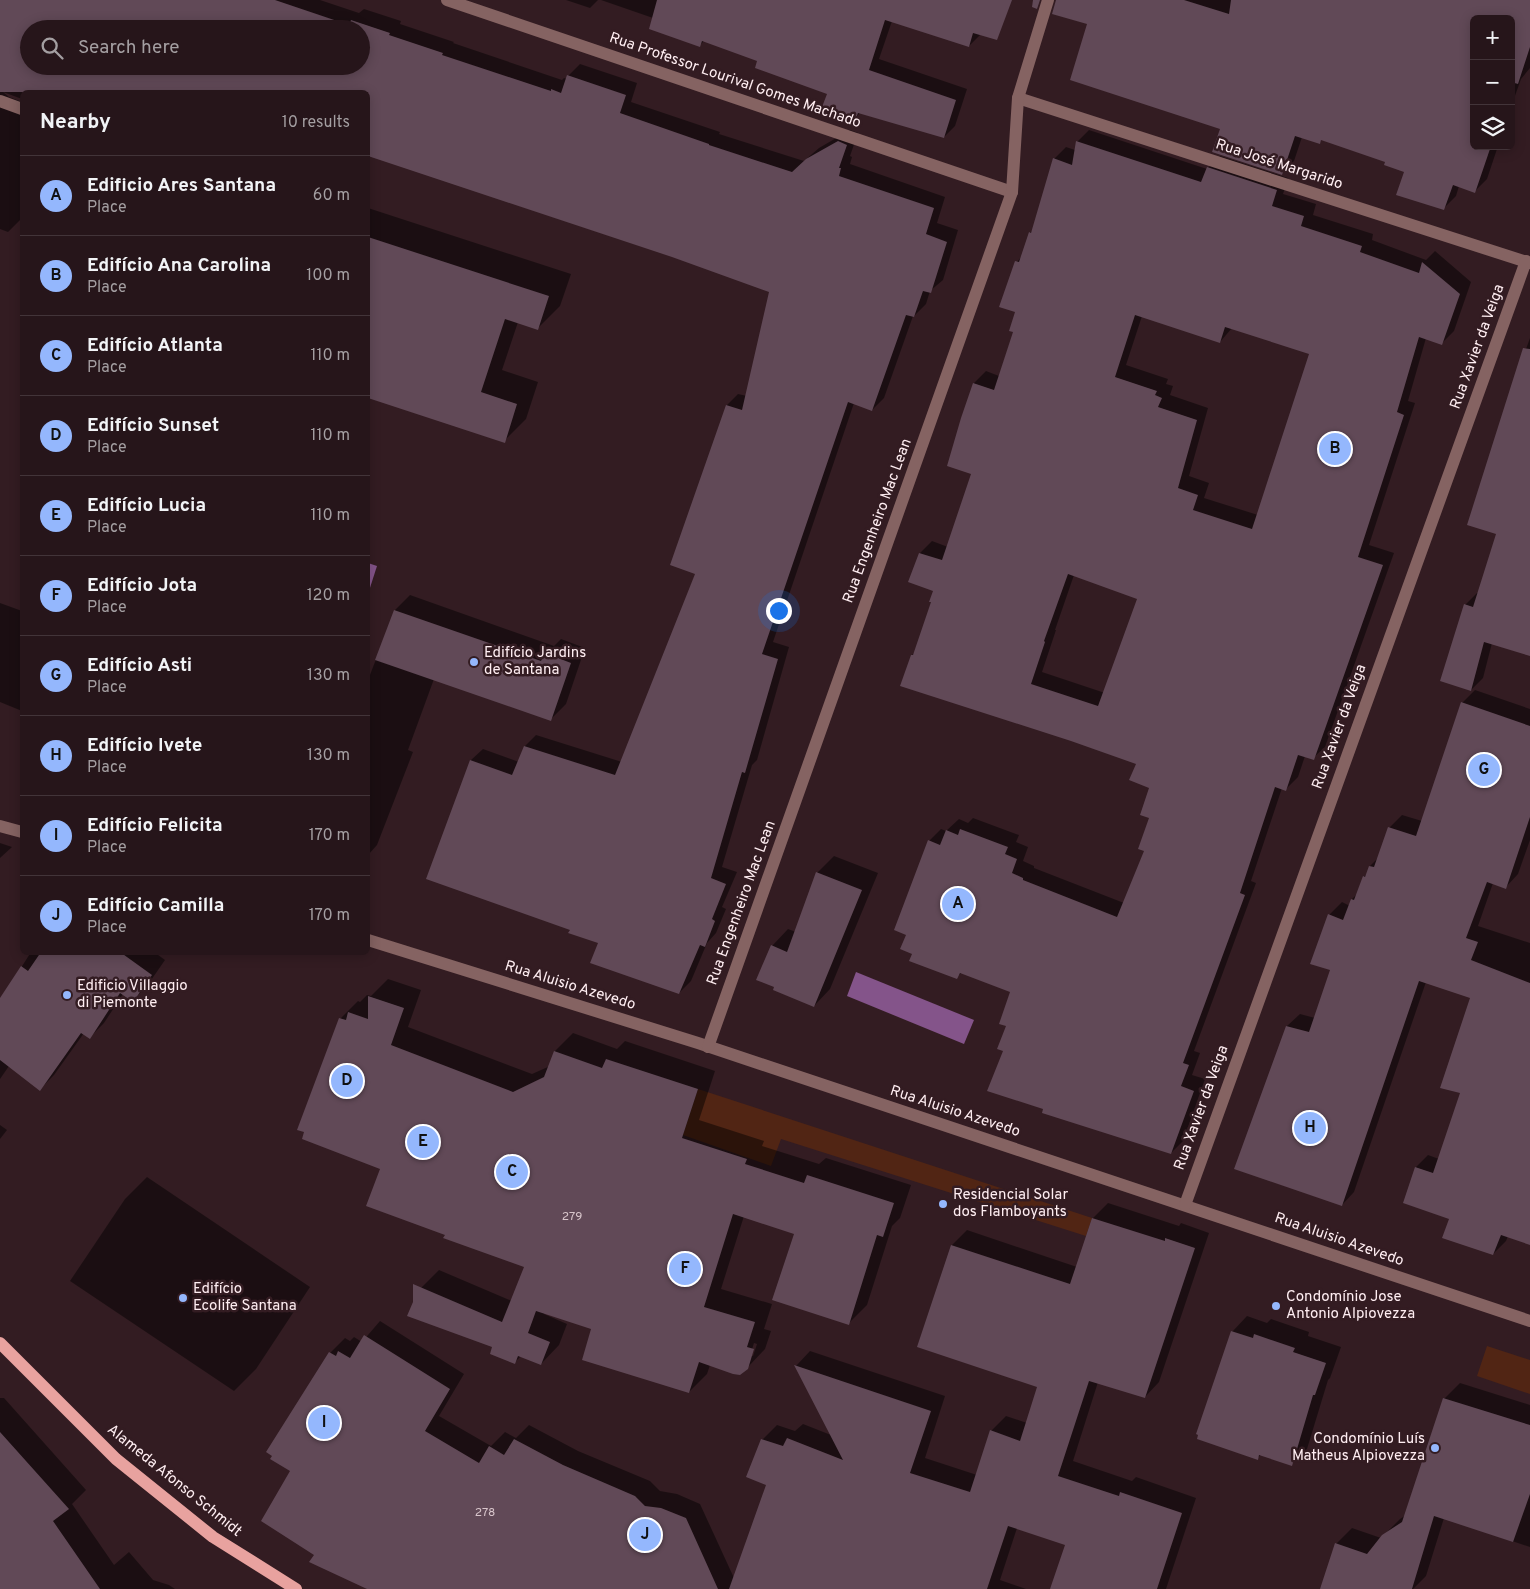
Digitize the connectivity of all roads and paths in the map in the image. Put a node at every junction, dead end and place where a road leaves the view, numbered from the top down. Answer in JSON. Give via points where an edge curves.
{"nodes":[{"id":1,"x":447,"y":0,"type":"edge"},
{"id":2,"x":1048,"y":0,"type":"edge"},
{"id":3,"x":1018,"y":98,"type":"junction"},
{"id":4,"x":0,"y":102,"type":"edge"},
{"id":5,"x":20,"y":108,"type":"edge"},
{"id":6,"x":1012,"y":192,"type":"junction"},
{"id":7,"x":1528,"y":262,"type":"edge"},
{"id":8,"x":0,"y":826,"type":"edge"},
{"id":9,"x":20,"y":831,"type":"edge"},
{"id":10,"x":370,"y":941,"type":"edge"},
{"id":11,"x":708,"y":1047,"type":"junction"},
{"id":12,"x":1185,"y":1205,"type":"junction"},
{"id":13,"x":1530,"y":1321,"type":"edge"},
{"id":14,"x":0,"y":1343,"type":"edge"},
{"id":15,"x":296,"y":1589,"type":"edge"}],
"edges":[{"from":1,"to":6,"type":"street","name":"Rua Professor Lourival Gomes Machado"},
{"from":2,"to":3,"type":"street","name":"Rua Engenheiro Mac Lean"},
{"from":3,"to":6,"type":"street","name":"Rua Engenheiro Mac Lean"},
{"from":3,"to":7,"type":"street","name":"Rua José Margarido"},
{"from":4,"to":5,"type":"street"},
{"from":6,"to":11,"type":"street","name":"Rua Engenheiro Mac Lean"},
{"from":7,"to":12,"type":"street","name":"Rua Xavier da Veiga"},
{"from":8,"to":9,"type":"street"},
{"from":10,"to":11,"type":"street","name":"Rua Aluisio Azevedo"},
{"from":11,"to":12,"type":"street","name":"Rua Aluisio Azevedo"},
{"from":12,"to":13,"type":"street","name":"Rua Aluisio Azevedo"},
{"from":14,"to":15,"type":"main road","name":"Alameda Afonso Schmidt","via":[[116,1459],[213,1537]]}]}
